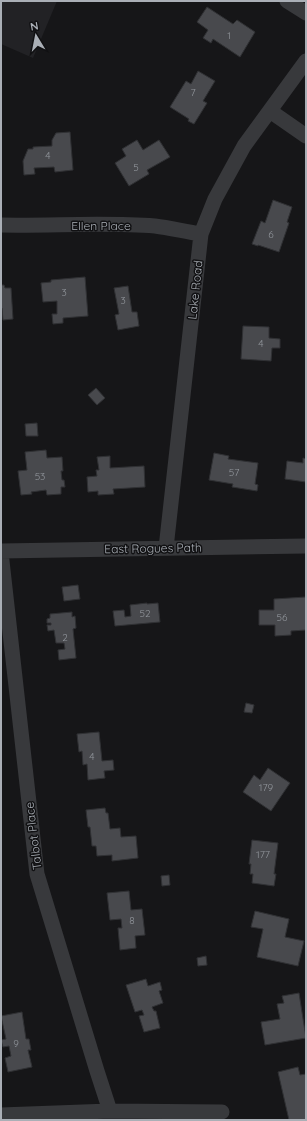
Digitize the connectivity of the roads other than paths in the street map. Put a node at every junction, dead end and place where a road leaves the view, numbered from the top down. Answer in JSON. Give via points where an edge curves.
{"nodes":[{"id":1,"x":287,"y":1,"type":"edge"},
{"id":2,"x":306,"y":13,"type":"edge"},
{"id":3,"x":306,"y":61,"type":"edge"},
{"id":4,"x":270,"y":111,"type":"junction"},
{"id":5,"x":306,"y":136,"type":"edge"},
{"id":6,"x":1,"y":224,"type":"edge"},
{"id":7,"x":201,"y":234,"type":"junction"},
{"id":8,"x":306,"y":546,"type":"edge"},
{"id":9,"x":166,"y":548,"type":"junction"},
{"id":10,"x":1,"y":551,"type":"edge"},
{"id":11,"x":110,"y":1110,"type":"junction"},
{"id":12,"x":222,"y":1112,"type":"dead end"},
{"id":13,"x":1,"y":1115,"type":"edge"}],
"edges":[{"from":1,"to":2,"type":"street"},
{"from":3,"to":4,"type":"street","name":"Lake Road"},
{"from":4,"to":5,"type":"street"},
{"from":4,"to":7,"type":"street","name":"Lake Road","via":[[227,174]]},
{"from":6,"to":7,"type":"street","name":"Ellen Place","via":[[123,224]]},
{"from":7,"to":9,"type":"street","name":"Lake Road"},
{"from":8,"to":9,"type":"street","name":"East Rogues Path"},
{"from":9,"to":10,"type":"street","name":"East Rogues Path"},
{"from":10,"to":11,"type":"street","name":"Talbot Place","via":[[38,874]]},
{"from":11,"to":12,"type":"street"},
{"from":11,"to":13,"type":"street"}]}
